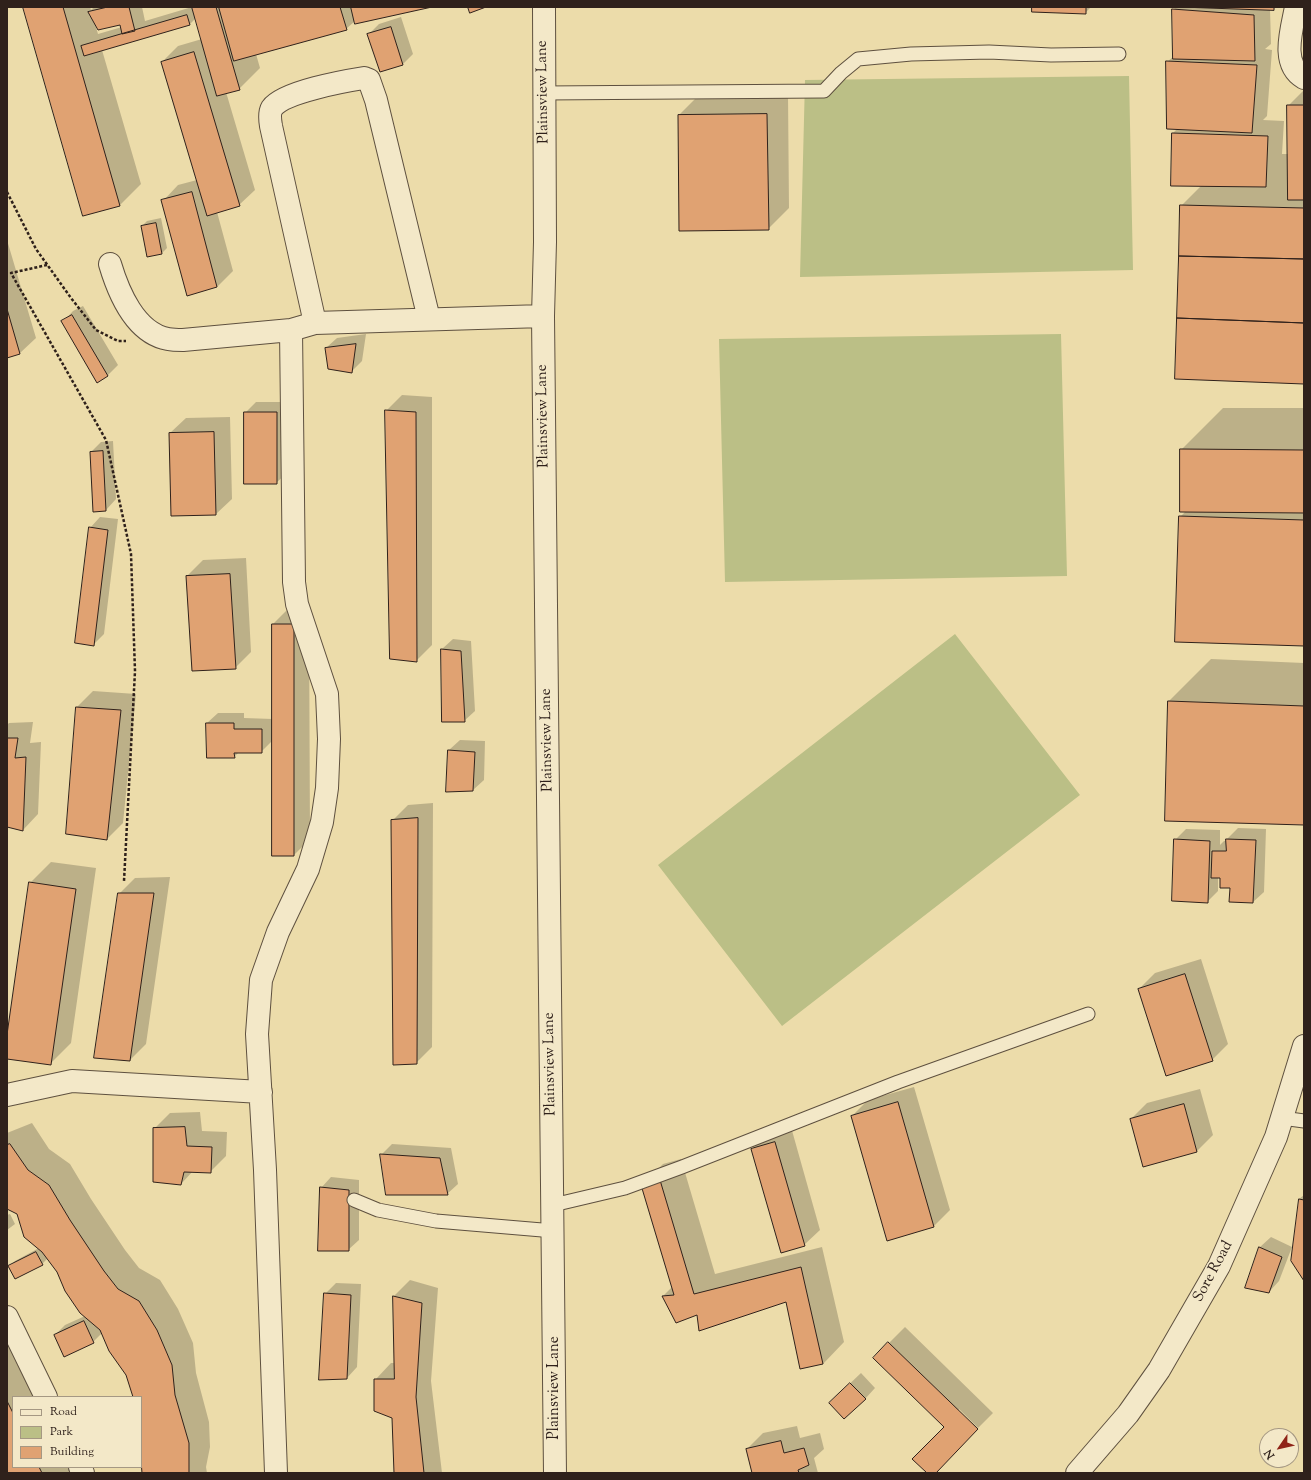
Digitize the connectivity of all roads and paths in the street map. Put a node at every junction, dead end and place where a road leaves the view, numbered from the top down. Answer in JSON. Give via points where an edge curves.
{"nodes":[{"id":1,"x":544,"y":7,"type":"edge"},
{"id":2,"x":1296,"y":7,"type":"edge"},
{"id":3,"x":1118,"y":54,"type":"dead end"},
{"id":4,"x":1304,"y":78,"type":"edge"},
{"id":5,"x":544,"y":93,"type":"junction"},
{"id":6,"x":7,"y":192,"type":"edge"},
{"id":7,"x":110,"y":264,"type":"dead end"},
{"id":8,"x":47,"y":265,"type":"junction"},
{"id":9,"x":543,"y":316,"type":"junction"},
{"id":10,"x":429,"y":319,"type":"junction"},
{"id":11,"x":315,"y":323,"type":"junction"},
{"id":12,"x":291,"y":330,"type":"junction"},
{"id":13,"x":132,"y":341,"type":"dead end"},
{"id":14,"x":124,"y":881,"type":"dead end"},
{"id":15,"x":1088,"y":1014,"type":"dead end"},
{"id":16,"x":1304,"y":1046,"type":"edge"},
{"id":17,"x":261,"y":1092,"type":"junction"},
{"id":18,"x":7,"y":1095,"type":"edge"},
{"id":19,"x":1282,"y":1118,"type":"junction"},
{"id":20,"x":1304,"y":1121,"type":"edge"},
{"id":21,"x":354,"y":1200,"type":"dead end"},
{"id":22,"x":553,"y":1206,"type":"junction"},
{"id":23,"x":554,"y":1231,"type":"junction"},
{"id":24,"x":7,"y":1317,"type":"edge"},
{"id":25,"x":46,"y":1396,"type":"edge"},
{"id":26,"x":276,"y":1473,"type":"edge"},
{"id":27,"x":555,"y":1473,"type":"edge"},
{"id":28,"x":1077,"y":1473,"type":"edge"}],
"edges":[{"from":1,"to":5,"type":"street","name":"Plainsview Lane"},
{"from":2,"to":4,"type":"street","via":[[1290,41],[1290,61],[1297,74]]},
{"from":3,"to":5,"type":"lane","via":[[1051,55],[989,52],[911,54],[858,60],[824,91]]},
{"from":5,"to":9,"type":"street","name":"Plainsview Lane"},
{"from":6,"to":8,"type":"path"},
{"from":7,"to":12,"type":"street","via":[[116,284],[132,314],[152,332],[167,339],[183,340]]},
{"from":8,"to":13,"type":"path","via":[[96,330],[118,341]]},
{"from":8,"to":14,"type":"path","via":[[11,273],[106,440],[131,554],[135,671]]},
{"from":9,"to":10,"type":"street"},
{"from":9,"to":22,"type":"street","name":"Plainsview Lane"},
{"from":10,"to":11,"type":"street"},
{"from":10,"to":11,"type":"street","via":[[376,100],[369,80],[364,78],[294,94],[279,101],[270,112]]},
{"from":11,"to":12,"type":"street"},
{"from":12,"to":17,"type":"street","via":[[294,582],[297,604],[327,694],[329,738],[322,822],[308,869],[278,932],[261,980],[257,1034]]},
{"from":15,"to":22,"type":"lane","via":[[898,1082],[625,1188]]},
{"from":16,"to":19,"type":"street","name":"Sore Road"},
{"from":17,"to":18,"type":"street","via":[[72,1082]]},
{"from":17,"to":26,"type":"street"},
{"from":19,"to":20,"type":"lane"},
{"from":19,"to":28,"type":"street","name":"Sore Road","via":[[1220,1266],[1159,1370],[1128,1414]]},
{"from":21,"to":23,"type":"lane","via":[[378,1210],[436,1221]]},
{"from":22,"to":23,"type":"street","name":"Plainsview Lane"},
{"from":23,"to":27,"type":"street","name":"Plainsview Lane"},
{"from":24,"to":25,"type":"street"}]}
